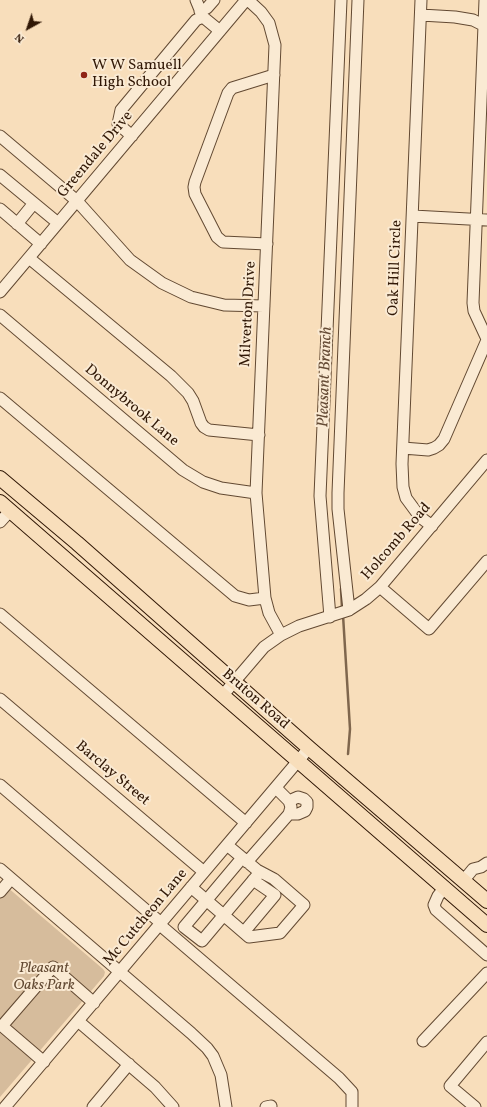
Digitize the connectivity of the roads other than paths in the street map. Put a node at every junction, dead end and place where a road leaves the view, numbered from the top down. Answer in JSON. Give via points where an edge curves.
{"nodes":[{"id":1,"x":214,"y":0,"type":"edge"},
{"id":2,"x":247,"y":0,"type":"edge"},
{"id":3,"x":341,"y":0,"type":"edge"},
{"id":4,"x":358,"y":0,"type":"edge"},
{"id":5,"x":422,"y":0,"type":"edge"},
{"id":6,"x":485,"y":0,"type":"edge"},
{"id":7,"x":198,"y":7,"type":"edge"},
{"id":8,"x":421,"y":15,"type":"junction"},
{"id":9,"x":486,"y":26,"type":"edge"},
{"id":10,"x":220,"y":31,"type":"junction"},
{"id":11,"x":274,"y":75,"type":"junction"},
{"id":12,"x":484,"y":108,"type":"edge"},
{"id":13,"x":0,"y":136,"type":"edge"},
{"id":14,"x":132,"y":136,"type":"junction"},
{"id":15,"x":0,"y":174,"type":"edge"},
{"id":16,"x":77,"y":201,"type":"junction"},
{"id":17,"x":34,"y":203,"type":"junction"},
{"id":18,"x":0,"y":209,"type":"edge"},
{"id":19,"x":413,"y":216,"type":"junction"},
{"id":20,"x":481,"y":220,"type":"edge"},
{"id":21,"x":58,"y":223,"type":"junction"},
{"id":22,"x":17,"y":224,"type":"junction"},
{"id":23,"x":41,"y":244,"type":"junction"},
{"id":24,"x":267,"y":244,"type":"junction"},
{"id":25,"x":29,"y":258,"type":"junction"},
{"id":26,"x":0,"y":292,"type":"edge"},
{"id":27,"x":264,"y":306,"type":"junction"},
{"id":28,"x":0,"y":315,"type":"edge"},
{"id":29,"x":487,"y":339,"type":"edge"},
{"id":30,"x":0,"y":398,"type":"edge"},
{"id":31,"x":259,"y":435,"type":"junction"},
{"id":32,"x":403,"y":448,"type":"junction"},
{"id":33,"x":487,"y":460,"type":"edge"},
{"id":34,"x":0,"y":478,"type":"edge"},
{"id":35,"x":256,"y":493,"type":"junction"},
{"id":36,"x":5,"y":506,"type":"edge"},
{"id":37,"x":0,"y":522,"type":"edge"},
{"id":38,"x":432,"y":526,"type":"junction"},
{"id":39,"x":77,"y":543,"type":"junction"},
{"id":40,"x":65,"y":558,"type":"junction"},
{"id":41,"x":487,"y":561,"type":"edge"},
{"id":42,"x":380,"y":587,"type":"junction"},
{"id":43,"x":265,"y":598,"type":"junction"},
{"id":44,"x":349,"y":610,"type":"junction"},
{"id":45,"x":0,"y":614,"type":"edge"},
{"id":46,"x":333,"y":616,"type":"junction"},
{"id":47,"x":281,"y":635,"type":"junction"},
{"id":48,"x":235,"y":682,"type":"junction"},
{"id":49,"x":223,"y":696,"type":"junction"},
{"id":50,"x":0,"y":699,"type":"edge"},
{"id":51,"x":309,"y":748,"type":"junction"},
{"id":52,"x":298,"y":761,"type":"junction"},
{"id":53,"x":0,"y":785,"type":"edge"},
{"id":54,"x":276,"y":788,"type":"junction"},
{"id":55,"x":289,"y":801,"type":"junction"},
{"id":56,"x":289,"y":814,"type":"junction"},
{"id":57,"x":246,"y":823,"type":"junction"},
{"id":58,"x":227,"y":845,"type":"junction"},
{"id":59,"x":245,"y":860,"type":"junction"},
{"id":60,"x":487,"y":863,"type":"edge"},
{"id":61,"x":0,"y":869,"type":"edge"},
{"id":62,"x":204,"y":872,"type":"junction"},
{"id":63,"x":257,"y":876,"type":"junction"},
{"id":64,"x":460,"y":877,"type":"junction"},
{"id":65,"x":11,"y":879,"type":"junction"},
{"id":66,"x":191,"y":887,"type":"junction"},
{"id":67,"x":444,"y":888,"type":"junction"},
{"id":68,"x":0,"y":892,"type":"edge"},
{"id":69,"x":207,"y":901,"type":"junction"},
{"id":70,"x":487,"y":901,"type":"edge"},
{"id":71,"x":224,"y":915,"type":"junction"},
{"id":72,"x":160,"y":924,"type":"junction"},
{"id":73,"x":487,"y":925,"type":"edge"},
{"id":74,"x":244,"y":932,"type":"junction"},
{"id":75,"x":487,"y":955,"type":"edge"},
{"id":76,"x":119,"y":972,"type":"junction"},
{"id":77,"x":487,"y":973,"type":"edge"},
{"id":78,"x":94,"y":1003,"type":"junction"},
{"id":79,"x":78,"y":1021,"type":"junction"},
{"id":80,"x":1,"y":1027,"type":"edge"},
{"id":81,"x":423,"y":1041,"type":"dead end"},
{"id":82,"x":487,"y":1042,"type":"edge"},
{"id":83,"x":44,"y":1062,"type":"junction"},
{"id":84,"x":129,"y":1064,"type":"junction"},
{"id":85,"x":5,"y":1107,"type":"edge"},
{"id":86,"x":93,"y":1107,"type":"edge"},
{"id":87,"x":173,"y":1107,"type":"edge"},
{"id":88,"x":226,"y":1107,"type":"edge"},
{"id":89,"x":352,"y":1107,"type":"edge"},
{"id":90,"x":475,"y":1107,"type":"edge"}],
"edges":[{"from":1,"to":7,"type":"street","via":[[208,8]]},
{"from":2,"to":10,"type":"street","name":"Greendale Drive"},
{"from":2,"to":11,"type":"street","name":"Milverton Drive","via":[[269,23],[275,45]]},
{"from":3,"to":46,"type":"street","via":[[320,496]]},
{"from":4,"to":44,"type":"street","via":[[338,493]]},
{"from":5,"to":8,"type":"street","name":"Oak Hill Circle"},
{"from":6,"to":9,"type":"street"},
{"from":7,"to":10,"type":"street"},
{"from":7,"to":14,"type":"street","via":[[196,20],[121,110],[118,124]]},
{"from":8,"to":9,"type":"street","via":[[473,20]]},
{"from":8,"to":19,"type":"street","name":"Oak Hill Circle"},
{"from":9,"to":12,"type":"street"},
{"from":10,"to":14,"type":"street","name":"Greendale Drive"},
{"from":11,"to":24,"type":"street","name":"Milverton Drive"},
{"from":11,"to":24,"type":"street","via":[[232,88],[228,93],[194,182],[195,194],[217,237],[223,242]]},
{"from":12,"to":20,"type":"street"},
{"from":13,"to":16,"type":"street"},
{"from":14,"to":16,"type":"street","name":"Greendale Drive"},
{"from":15,"to":17,"type":"street"},
{"from":16,"to":21,"type":"street","name":"Greendale Drive"},
{"from":16,"to":27,"type":"street","via":[[130,260],[162,283],[191,297],[224,305]]},
{"from":17,"to":21,"type":"street"},
{"from":17,"to":22,"type":"street"},
{"from":18,"to":22,"type":"street"},
{"from":19,"to":20,"type":"street"},
{"from":19,"to":32,"type":"street","name":"Oak Hill Circle"},
{"from":20,"to":29,"type":"street","via":[[473,303]]},
{"from":21,"to":23,"type":"street","name":"Greendale Drive"},
{"from":22,"to":23,"type":"street"},
{"from":23,"to":25,"type":"street","name":"Greendale Drive"},
{"from":24,"to":27,"type":"street","name":"Milverton Drive"},
{"from":25,"to":26,"type":"street","name":"Greendale Drive"},
{"from":25,"to":31,"type":"street","via":[[188,392],[204,427],[209,430]]},
{"from":27,"to":31,"type":"street","name":"Milverton Drive"},
{"from":28,"to":35,"type":"street","name":"Donnybrook Lane","via":[[183,470],[203,482],[221,488]]},
{"from":29,"to":32,"type":"street","via":[[442,442],[428,450]]},
{"from":30,"to":43,"type":"street","via":[[235,596],[249,600]]},
{"from":31,"to":35,"type":"street","name":"Milverton Drive"},
{"from":32,"to":38,"type":"street","name":"Oak Hill Circle","via":[[403,486],[406,498],[420,517]]},
{"from":33,"to":38,"type":"street","name":"Holcomb Road"},
{"from":34,"to":39,"type":"main road","name":"Bruton Road"},
{"from":35,"to":43,"type":"street","name":"Milverton Drive"},
{"from":36,"to":37,"type":"street"},
{"from":36,"to":40,"type":"main road","name":"Bruton Road"},
{"from":38,"to":42,"type":"street","name":"Holcomb Road"},
{"from":39,"to":40,"type":"main road"},
{"from":39,"to":48,"type":"main road","name":"Bruton Road"},
{"from":40,"to":49,"type":"main road","name":"Bruton Road"},
{"from":41,"to":42,"type":"street","via":[[429,629]]},
{"from":42,"to":44,"type":"street","name":"Holcomb Road"},
{"from":43,"to":47,"type":"street","name":"Milverton Drive","via":[[269,613]]},
{"from":44,"to":46,"type":"street","name":"Holcomb Road"},
{"from":45,"to":57,"type":"street"},
{"from":46,"to":47,"type":"street","name":"Holcomb Road","via":[[299,626]]},
{"from":47,"to":48,"type":"street","name":"Holcomb Road","via":[[264,647]]},
{"from":48,"to":49,"type":"street","name":"Holcomb Road"},
{"from":48,"to":51,"type":"main road","name":"Bruton Road"},
{"from":49,"to":52,"type":"main road","name":"Bruton Road"},
{"from":50,"to":62,"type":"street","name":"Barclay Street"},
{"from":51,"to":52,"type":"street","name":"Mc Cutcheon Lane"},
{"from":51,"to":64,"type":"main road","name":"Bruton Road"},
{"from":52,"to":54,"type":"street","name":"Mc Cutcheon Lane"},
{"from":52,"to":67,"type":"main road","name":"Bruton Road"},
{"from":53,"to":72,"type":"street"},
{"from":54,"to":55,"type":"street"},
{"from":54,"to":57,"type":"street","name":"Mc Cutcheon Lane"},
{"from":55,"to":56,"type":"street"},
{"from":55,"to":56,"type":"street","via":[[298,797],[304,799],[307,807],[298,814]]},
{"from":56,"to":59,"type":"street"},
{"from":57,"to":58,"type":"street","name":"Mc Cutcheon Lane"},
{"from":58,"to":59,"type":"street"},
{"from":58,"to":62,"type":"street","name":"Mc Cutcheon Lane"},
{"from":59,"to":63,"type":"street"},
{"from":59,"to":69,"type":"street"},
{"from":60,"to":64,"type":"street"},
{"from":61,"to":65,"type":"street"},
{"from":62,"to":66,"type":"street","name":"Mc Cutcheon Lane"},
{"from":63,"to":71,"type":"street"},
{"from":63,"to":74,"type":"street","via":[[275,895]]},
{"from":63,"to":74,"type":"street","via":[[274,878],[304,905],[280,933],[249,937]]},
{"from":64,"to":67,"type":"main road"},
{"from":64,"to":70,"type":"main road","name":"Bruton Road"},
{"from":65,"to":68,"type":"street"},
{"from":65,"to":76,"type":"street"},
{"from":66,"to":69,"type":"street"},
{"from":66,"to":72,"type":"street","name":"Mc Cutcheon Lane"},
{"from":67,"to":73,"type":"main road","name":"Bruton Road"},
{"from":67,"to":75,"type":"street","via":[[434,905],[436,910]]},
{"from":69,"to":71,"type":"street"},
{"from":69,"to":71,"type":"street","via":[[184,927],[202,941]]},
{"from":71,"to":74,"type":"street"},
{"from":72,"to":76,"type":"street","name":"Mc Cutcheon Lane"},
{"from":72,"to":89,"type":"street","via":[[338,1078],[352,1092]]},
{"from":76,"to":78,"type":"street","name":"Mc Cutcheon Lane"},
{"from":76,"to":88,"type":"street","via":[[207,1048],[221,1075]]},
{"from":77,"to":81,"type":"street"},
{"from":78,"to":79,"type":"street","name":"Mc Cutcheon Lane"},
{"from":78,"to":80,"type":"street","via":[[53,967]]},
{"from":79,"to":83,"type":"street","name":"Mc Cutcheon Lane"},
{"from":79,"to":84,"type":"street"},
{"from":80,"to":83,"type":"street"},
{"from":82,"to":90,"type":"street","via":[[450,1086]]},
{"from":83,"to":85,"type":"street","name":"Mc Cutcheon Lane"},
{"from":84,"to":86,"type":"street"},
{"from":84,"to":87,"type":"street","via":[[156,1087]]}]}
